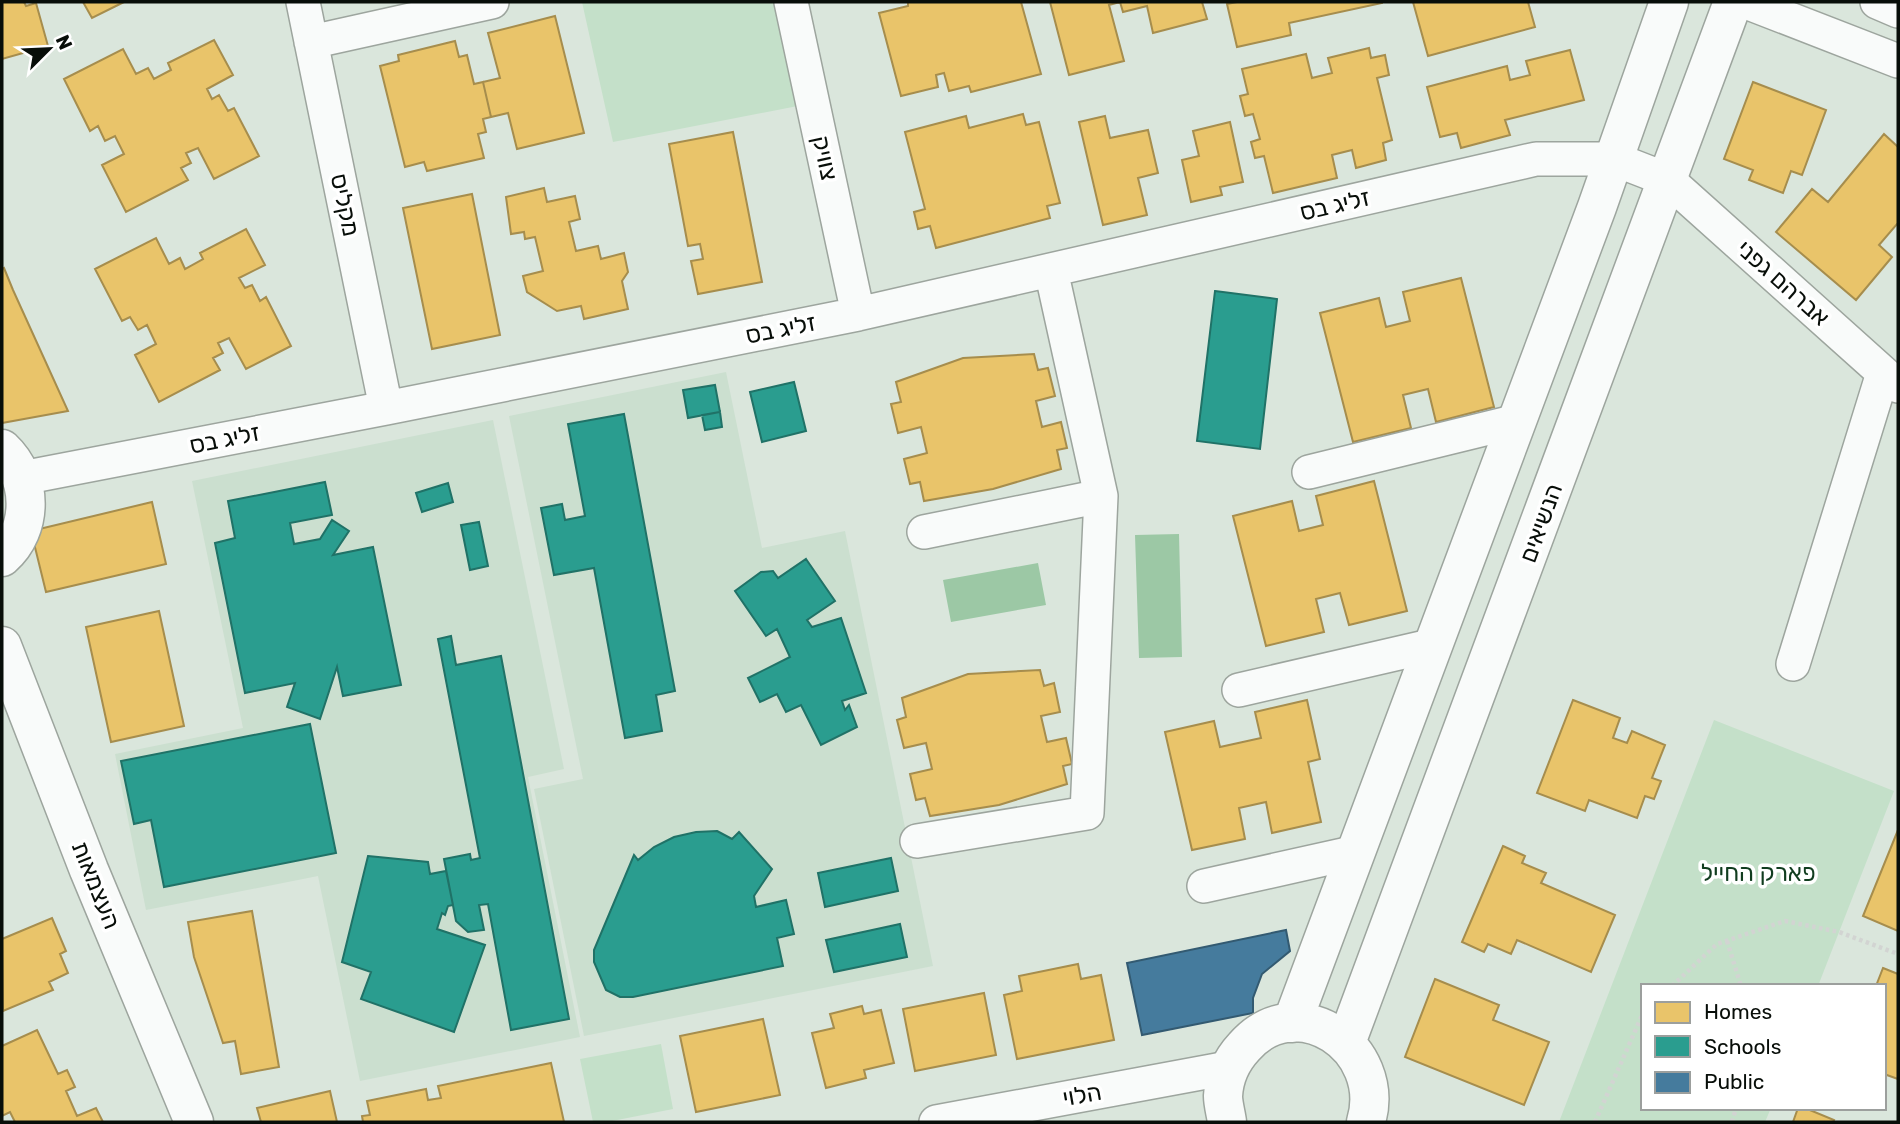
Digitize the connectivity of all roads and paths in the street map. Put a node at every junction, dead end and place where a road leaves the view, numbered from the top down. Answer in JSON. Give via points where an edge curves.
{"nodes":[{"id":1,"x":303,"y":2,"type":"edge"},
{"id":2,"x":492,"y":2,"type":"edge"},
{"id":3,"x":792,"y":2,"type":"edge"},
{"id":4,"x":1669,"y":2,"type":"edge"},
{"id":5,"x":1733,"y":2,"type":"edge"},
{"id":6,"x":1745,"y":2,"type":"edge"},
{"id":7,"x":1877,"y":2,"type":"edge"},
{"id":8,"x":1898,"y":10,"type":"edge"},
{"id":9,"x":311,"y":42,"type":"junction"},
{"id":10,"x":1898,"y":61,"type":"edge"},
{"id":11,"x":1536,"y":159,"type":"junction"},
{"id":12,"x":1614,"y":159,"type":"junction"},
{"id":13,"x":1668,"y":180,"type":"junction"},
{"id":14,"x":1597,"y":207,"type":"junction"},
{"id":15,"x":1051,"y":270,"type":"junction"},
{"id":16,"x":858,"y":314,"type":"junction"},
{"id":17,"x":1891,"y":380,"type":"edge"},
{"id":18,"x":386,"y":408,"type":"junction"},
{"id":19,"x":1517,"y":421,"type":"junction"},
{"id":20,"x":12,"y":464,"type":"edge"},
{"id":21,"x":1309,"y":472,"type":"dead end"},
{"id":22,"x":1101,"y":496,"type":"junction"},
{"id":23,"x":924,"y":532,"type":"dead end"},
{"id":24,"x":2,"y":557,"type":"edge"},
{"id":25,"x":1434,"y":645,"type":"junction"},
{"id":26,"x":2,"y":646,"type":"edge"},
{"id":27,"x":1793,"y":664,"type":"dead end"},
{"id":28,"x":1239,"y":690,"type":"dead end"},
{"id":29,"x":917,"y":841,"type":"dead end"},
{"id":30,"x":1356,"y":852,"type":"junction"},
{"id":31,"x":1204,"y":886,"type":"dead end"},
{"id":32,"x":1727,"y":941,"type":"junction"},
{"id":33,"x":1898,"y":954,"type":"edge"},
{"id":34,"x":1674,"y":984,"type":"edge"},
{"id":35,"x":1740,"y":984,"type":"edge"},
{"id":36,"x":1641,"y":1018,"type":"edge"},
{"id":37,"x":1292,"y":1023,"type":"junction"},
{"id":38,"x":1346,"y":1042,"type":"junction"},
{"id":39,"x":1228,"y":1068,"type":"junction"},
{"id":40,"x":194,"y":1122,"type":"edge"},
{"id":41,"x":936,"y":1122,"type":"edge"},
{"id":42,"x":1227,"y":1122,"type":"edge"},
{"id":43,"x":1366,"y":1122,"type":"edge"},
{"id":44,"x":1595,"y":1122,"type":"edge"}],
"edges":[{"from":1,"to":9,"type":"street","name":"מקליס"},
{"from":2,"to":9,"type":"street"},
{"from":3,"to":16,"type":"street","name":"צוויק"},
{"from":4,"to":12,"type":"main road"},
{"from":5,"to":13,"type":"main road","name":"הנשיאים"},
{"from":6,"to":10,"type":"street"},
{"from":7,"to":8,"type":"street"},
{"from":9,"to":18,"type":"street","name":"מקליס"},
{"from":11,"to":12,"type":"street","name":"זליג בס"},
{"from":11,"to":14,"type":"street","via":[[1564,167],[1588,190]]},
{"from":11,"to":15,"type":"street","name":"זליג בס"},
{"from":12,"to":13,"type":"street","name":"זליג בס"},
{"from":12,"to":14,"type":"main road"},
{"from":13,"to":17,"type":"street","name":"אברהם גפני"},
{"from":13,"to":38,"type":"main road","name":"הנשיאים"},
{"from":14,"to":19,"type":"main road"},
{"from":15,"to":16,"type":"street","name":"זליג בס"},
{"from":15,"to":22,"type":"street"},
{"from":16,"to":18,"type":"street","name":"זליג בס"},
{"from":17,"to":27,"type":"street"},
{"from":18,"to":20,"type":"street","name":"זליג בס"},
{"from":19,"to":21,"type":"street"},
{"from":19,"to":25,"type":"main road"},
{"from":20,"to":24,"type":"main road","via":[[26,503],[22,528]]},
{"from":22,"to":23,"type":"street"},
{"from":22,"to":29,"type":"street","via":[[1087,813]]},
{"from":25,"to":28,"type":"street"},
{"from":25,"to":30,"type":"main road"},
{"from":26,"to":40,"type":"main road","name":"העצמאות"},
{"from":30,"to":31,"type":"street"},
{"from":30,"to":37,"type":"main road"},
{"from":32,"to":33,"type":"path","via":[[1785,921],[1839,932]]},
{"from":32,"to":34,"type":"path","via":[[1717,944]]},
{"from":32,"to":35,"type":"path"},
{"from":36,"to":44,"type":"path"},
{"from":37,"to":38,"type":"main road","via":[[1322,1028]]},
{"from":37,"to":39,"type":"main road","via":[[1251,1038]]},
{"from":38,"to":43,"type":"main road","via":[[1368,1079]]},
{"from":39,"to":41,"type":"street","name":"הלוי"},
{"from":39,"to":42,"type":"main road","via":[[1223,1097]]}]}
